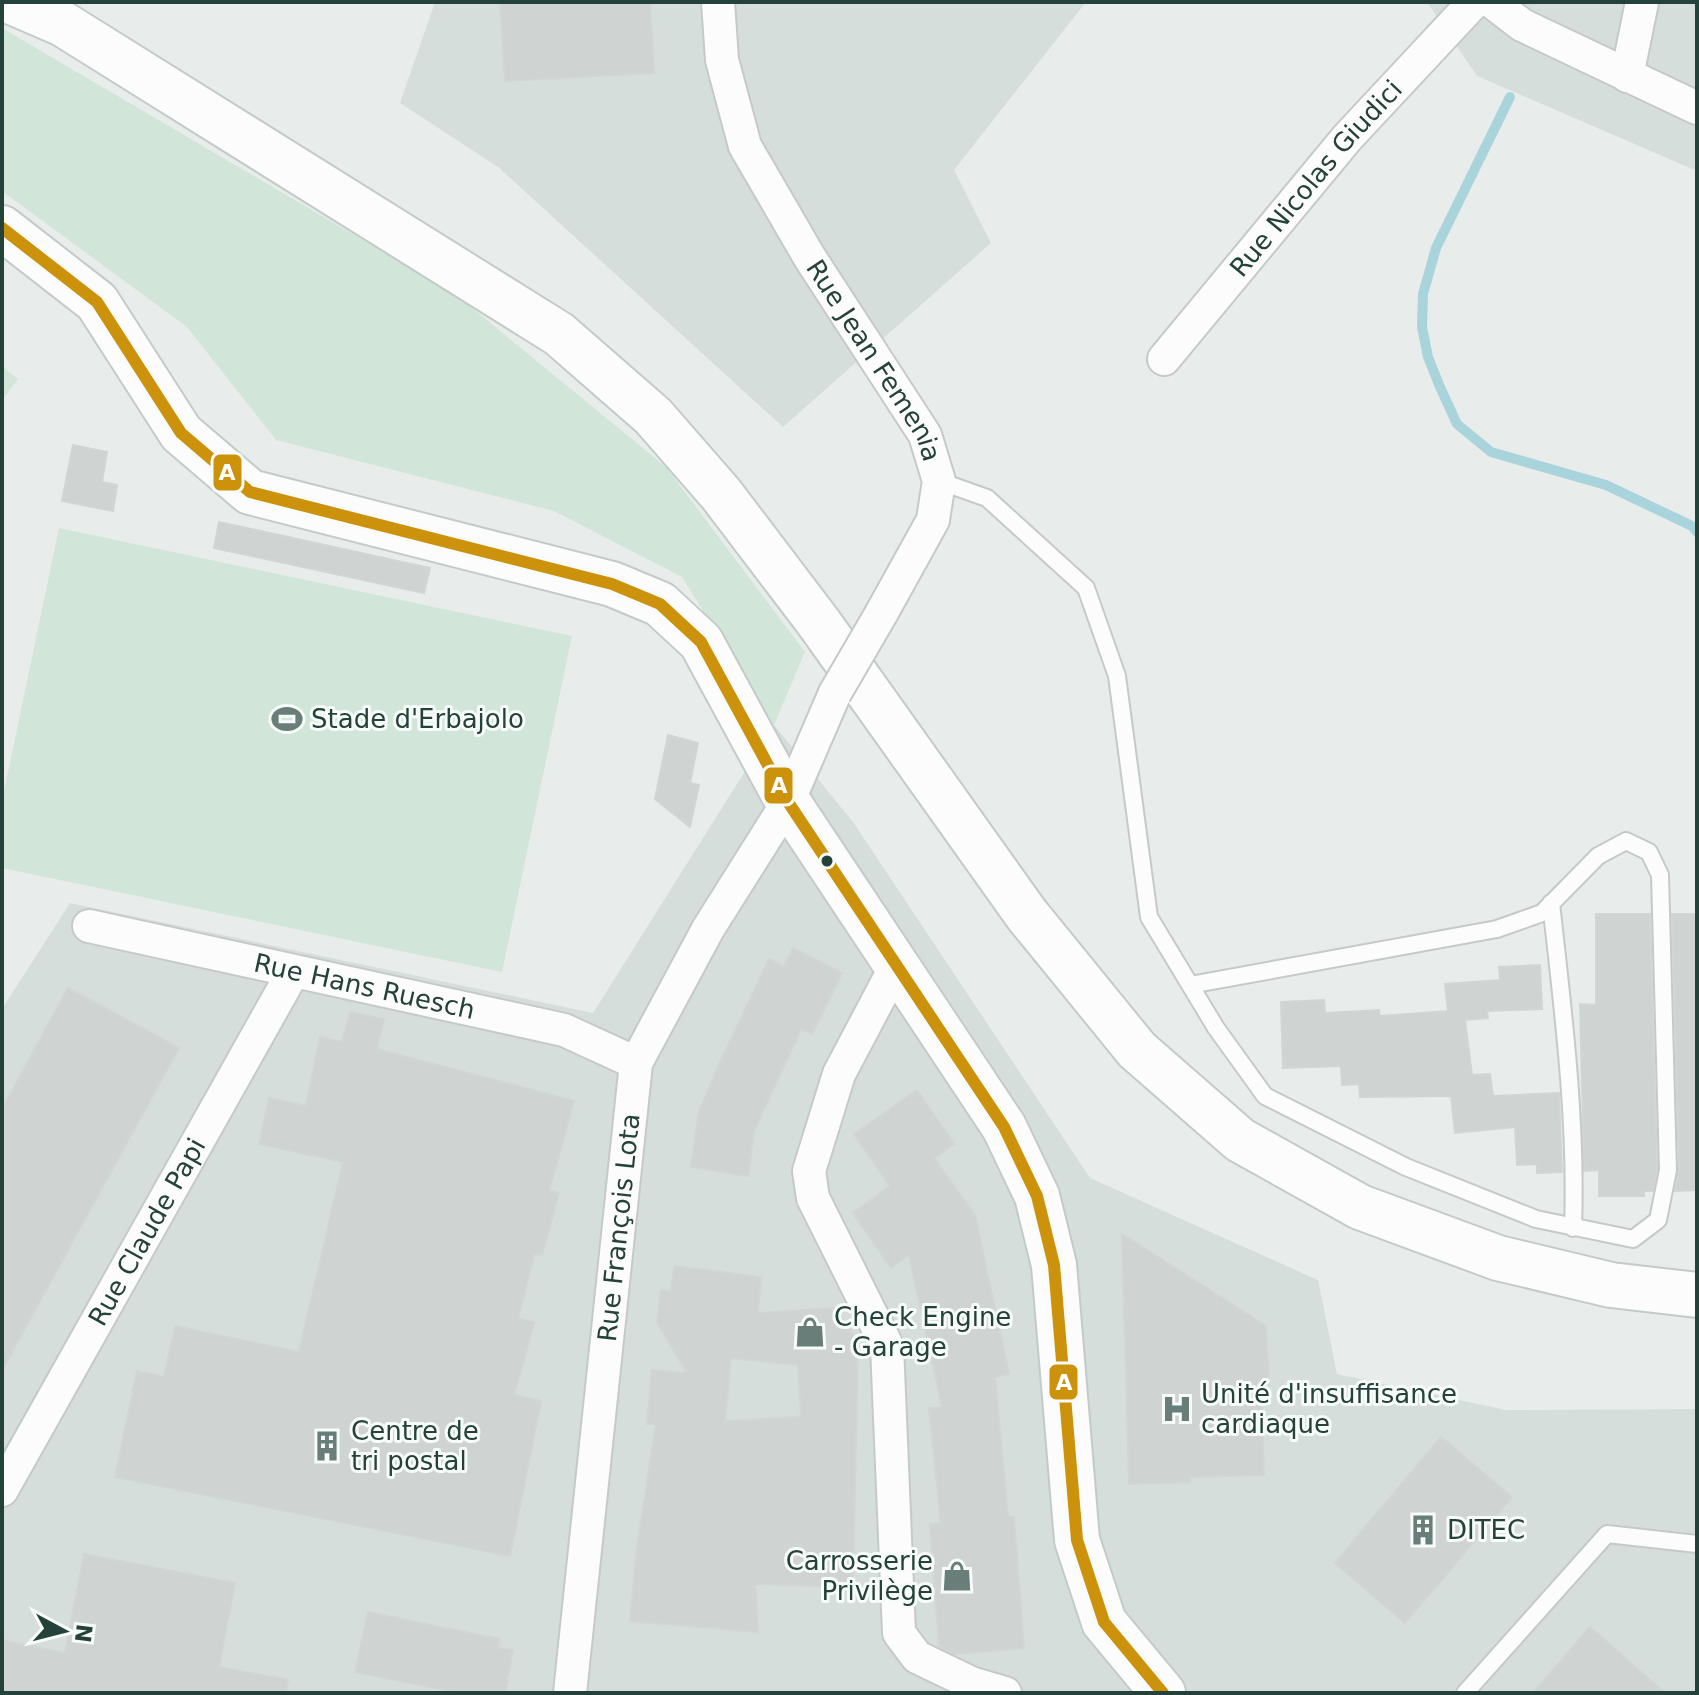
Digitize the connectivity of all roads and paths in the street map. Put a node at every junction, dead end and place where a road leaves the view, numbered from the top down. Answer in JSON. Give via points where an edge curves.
{"nodes":[{"id":1,"x":12,"y":2,"type":"edge"},
{"id":2,"x":718,"y":2,"type":"edge"},
{"id":3,"x":1474,"y":2,"type":"edge"},
{"id":4,"x":1492,"y":2,"type":"edge"},
{"id":5,"x":1642,"y":2,"type":"edge"},
{"id":6,"x":51,"y":13,"type":"edge"},
{"id":7,"x":1627,"y":76,"type":"junction"},
{"id":8,"x":1697,"y":108,"type":"edge"},
{"id":9,"x":2,"y":228,"type":"edge"},
{"id":10,"x":1164,"y":359,"type":"dead end"},
{"id":11,"x":939,"y":481,"type":"junction"},
{"id":12,"x":788,"y":802,"type":"junction"},
{"id":13,"x":1551,"y":903,"type":"junction"},
{"id":14,"x":89,"y":926,"type":"dead end"},
{"id":15,"x":896,"y":966,"type":"junction"},
{"id":16,"x":293,"y":972,"type":"junction"},
{"id":17,"x":1190,"y":985,"type":"junction"},
{"id":18,"x":636,"y":1063,"type":"junction"},
{"id":19,"x":1573,"y":1228,"type":"junction"},
{"id":20,"x":1697,"y":1295,"type":"edge"},
{"id":21,"x":2,"y":1490,"type":"edge"},
{"id":22,"x":1697,"y":1544,"type":"edge"},
{"id":23,"x":570,"y":1693,"type":"edge"},
{"id":24,"x":1005,"y":1693,"type":"edge"},
{"id":25,"x":1163,"y":1693,"type":"edge"},
{"id":26,"x":1465,"y":1693,"type":"edge"}],
"edges":[{"from":1,"to":6,"type":"street"},
{"from":2,"to":11,"type":"street","name":"Rue Jean Femenia","via":[[722,60],[745,146],[810,258],[925,435]]},
{"from":3,"to":10,"type":"street","name":"Rue Nicolas Giudici","via":[[1347,138]]},
{"from":4,"to":7,"type":"street","via":[[1522,25]]},
{"from":5,"to":7,"type":"street"},
{"from":6,"to":20,"type":"street","via":[[559,334],[653,416],[721,494],[819,623],[1027,915],[1137,1050],[1240,1140],[1360,1207],[1498,1258],[1611,1285]]},
{"from":7,"to":8,"type":"street"},
{"from":9,"to":12,"type":"street","via":[[97,302],[181,433],[250,492],[612,584],[660,604],[701,642]]},
{"from":11,"to":12,"type":"street","name":"Rue Jean Femenia","bridge":true,"via":[[933,520],[835,693]]},
{"from":11,"to":17,"type":"lane","via":[[987,498],[1086,588],[1117,676],[1149,917]]},
{"from":12,"to":15,"type":"street"},
{"from":12,"to":18,"type":"street","name":"Rue François Lota","via":[[708,929]]},
{"from":13,"to":17,"type":"lane","via":[[1542,913],[1497,929]]},
{"from":13,"to":19,"type":"lane","via":[[1568,1051]]},
{"from":13,"to":19,"type":"lane","via":[[1598,856],[1626,841],[1649,852],[1660,875],[1668,1170],[1658,1220],[1633,1239]]},
{"from":14,"to":16,"type":"street","name":"Rue Hans Ruesch"},
{"from":15,"to":24,"type":"street","via":[[839,1074],[809,1171],[813,1198],[887,1346],[899,1633],[917,1657]]},
{"from":15,"to":25,"type":"street","via":[[1004,1127],[1037,1196],[1054,1265],[1077,1540],[1104,1622]]},
{"from":16,"to":18,"type":"street","name":"Rue Hans Ruesch","via":[[564,1030]]},
{"from":16,"to":21,"type":"street","name":"Rue Claude Papi"},
{"from":17,"to":19,"type":"lane","via":[[1265,1096],[1406,1167],[1536,1219]]},
{"from":18,"to":23,"type":"street","name":"Rue François Lota"},
{"from":22,"to":26,"type":"lane","via":[[1607,1534]]}]}
